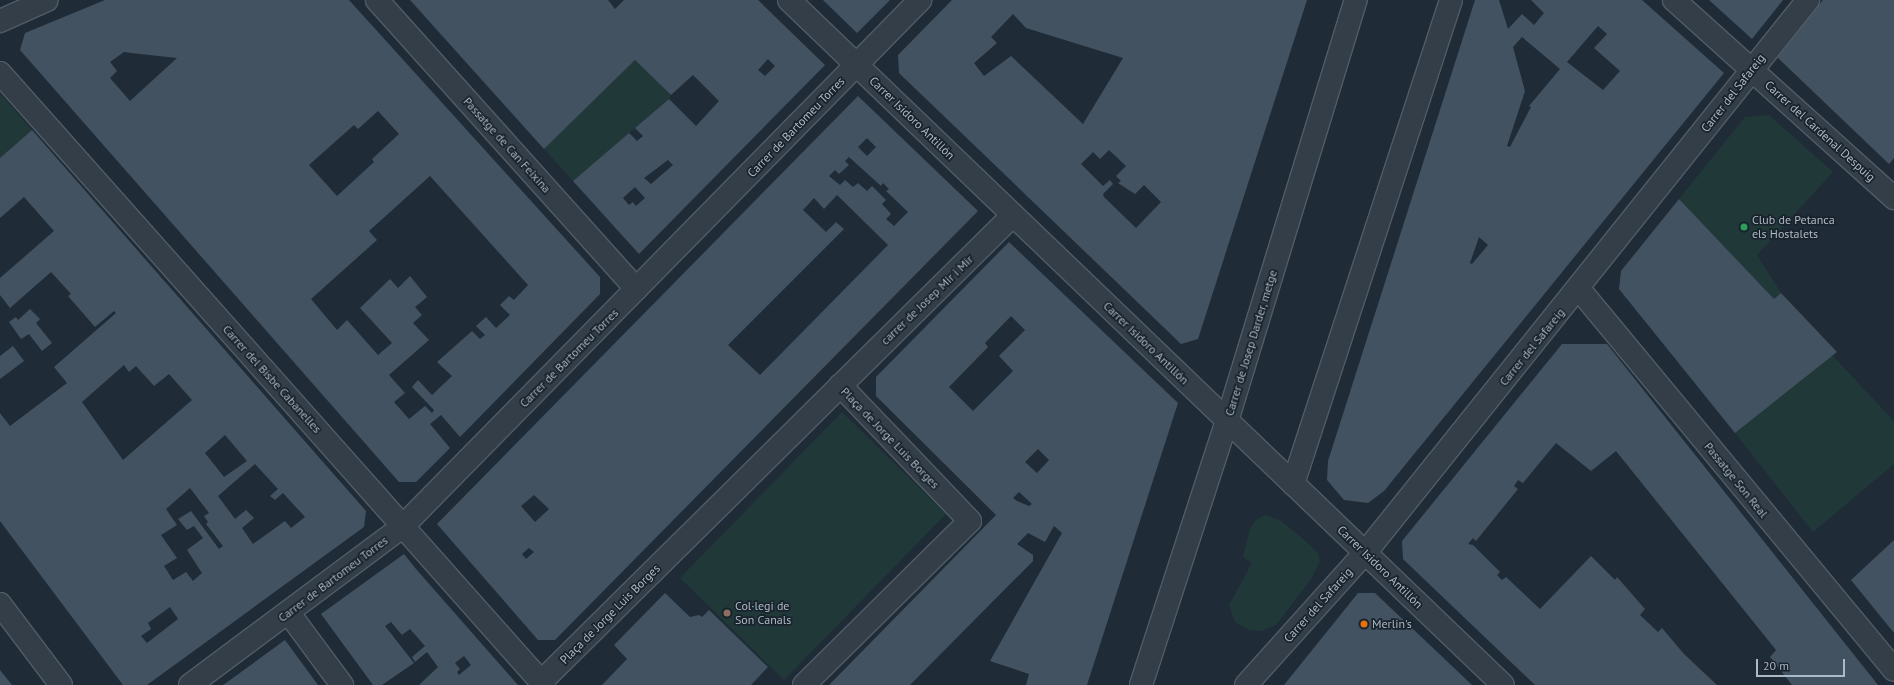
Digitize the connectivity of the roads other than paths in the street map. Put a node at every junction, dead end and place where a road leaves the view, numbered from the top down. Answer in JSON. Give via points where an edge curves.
{"nodes":[{"id":1,"x":47,"y":0,"type":"edge"},
{"id":2,"x":377,"y":0,"type":"edge"},
{"id":3,"x":789,"y":0,"type":"edge"},
{"id":4,"x":920,"y":0,"type":"edge"},
{"id":5,"x":1356,"y":0,"type":"edge"},
{"id":6,"x":1451,"y":0,"type":"edge"},
{"id":7,"x":1674,"y":0,"type":"edge"},
{"id":8,"x":1808,"y":0,"type":"edge"},
{"id":9,"x":0,"y":21,"type":"edge"},
{"id":10,"x":856,"y":64,"type":"junction"},
{"id":11,"x":1751,"y":69,"type":"junction"},
{"id":12,"x":0,"y":74,"type":"edge"},
{"id":13,"x":1893,"y":194,"type":"edge"},
{"id":14,"x":1013,"y":215,"type":"junction"},
{"id":15,"x":1579,"y":289,"type":"junction"},
{"id":16,"x":636,"y":290,"type":"junction"},
{"id":17,"x":840,"y":385,"type":"junction"},
{"id":18,"x":1227,"y":421,"type":"junction"},
{"id":19,"x":1293,"y":484,"type":"junction"},
{"id":20,"x":403,"y":526,"type":"junction"},
{"id":21,"x":1365,"y":553,"type":"junction"},
{"id":22,"x":0,"y":604,"type":"edge"},
{"id":23,"x":288,"y":612,"type":"junction"},
{"id":24,"x":1894,"y":670,"type":"edge"},
{"id":25,"x":543,"y":684,"type":"edge"},
{"id":26,"x":61,"y":685,"type":"edge"},
{"id":27,"x":190,"y":685,"type":"edge"},
{"id":28,"x":342,"y":685,"type":"edge"},
{"id":29,"x":804,"y":685,"type":"edge"},
{"id":30,"x":1141,"y":685,"type":"edge"},
{"id":31,"x":1246,"y":685,"type":"edge"},
{"id":32,"x":1503,"y":685,"type":"edge"}],
"edges":[{"from":1,"to":9,"type":"street"},
{"from":2,"to":16,"type":"street","name":"Passatge de Can Feixina"},
{"from":3,"to":10,"type":"street","name":"Carrer Isidoro Antillón"},
{"from":4,"to":10,"type":"street","name":"Carrer de Bartomeu Torres"},
{"from":5,"to":18,"type":"street","name":"Carrer de Josep Darder, metge"},
{"from":6,"to":19,"type":"street"},
{"from":7,"to":11,"type":"street","name":"Carrer del Cardenal Despuig"},
{"from":8,"to":11,"type":"street","name":"Carrer del Safareig"},
{"from":10,"to":14,"type":"street","name":"Carrer Isidoro Antillón"},
{"from":10,"to":16,"type":"street","name":"Carrer de Bartomeu Torres"},
{"from":11,"to":13,"type":"street","name":"Carrer del Cardenal Despuig"},
{"from":11,"to":15,"type":"street","name":"Carrer del Safareig"},
{"from":12,"to":20,"type":"street","name":"Carrer del Bisbe Cabanelles"},
{"from":14,"to":17,"type":"street","name":"carrer de Josep Mir i Mir"},
{"from":14,"to":18,"type":"street","name":"Carrer Isidoro Antillón"},
{"from":15,"to":21,"type":"street","name":"Carrer del Safareig"},
{"from":15,"to":24,"type":"street","name":"Passatge Son Real"},
{"from":16,"to":20,"type":"street","name":"Carrer de Bartomeu Torres"},
{"from":17,"to":25,"type":"street","name":"Plaça de Jorge Luis Borges"},
{"from":17,"to":29,"type":"street","name":"Plaça de Jorge Luis Borges","via":[[970,521]]},
{"from":18,"to":19,"type":"street","name":"Carrer Isidoro Antillón"},
{"from":18,"to":30,"type":"street","name":"Carrer de Josep Darder, metge"},
{"from":19,"to":21,"type":"street","name":"Carrer Isidoro Antillón"},
{"from":20,"to":23,"type":"street","name":"Carrer de Bartomeu Torres"},
{"from":20,"to":25,"type":"street","name":"Carrer del Bisbe Cabanelles"},
{"from":21,"to":31,"type":"street","name":"Carrer del Safareig"},
{"from":21,"to":32,"type":"street","name":"Carrer Isidoro Antillón"},
{"from":22,"to":26,"type":"street"},
{"from":23,"to":27,"type":"street","name":"Carrer de Bartomeu Torres"},
{"from":23,"to":28,"type":"street"}]}
